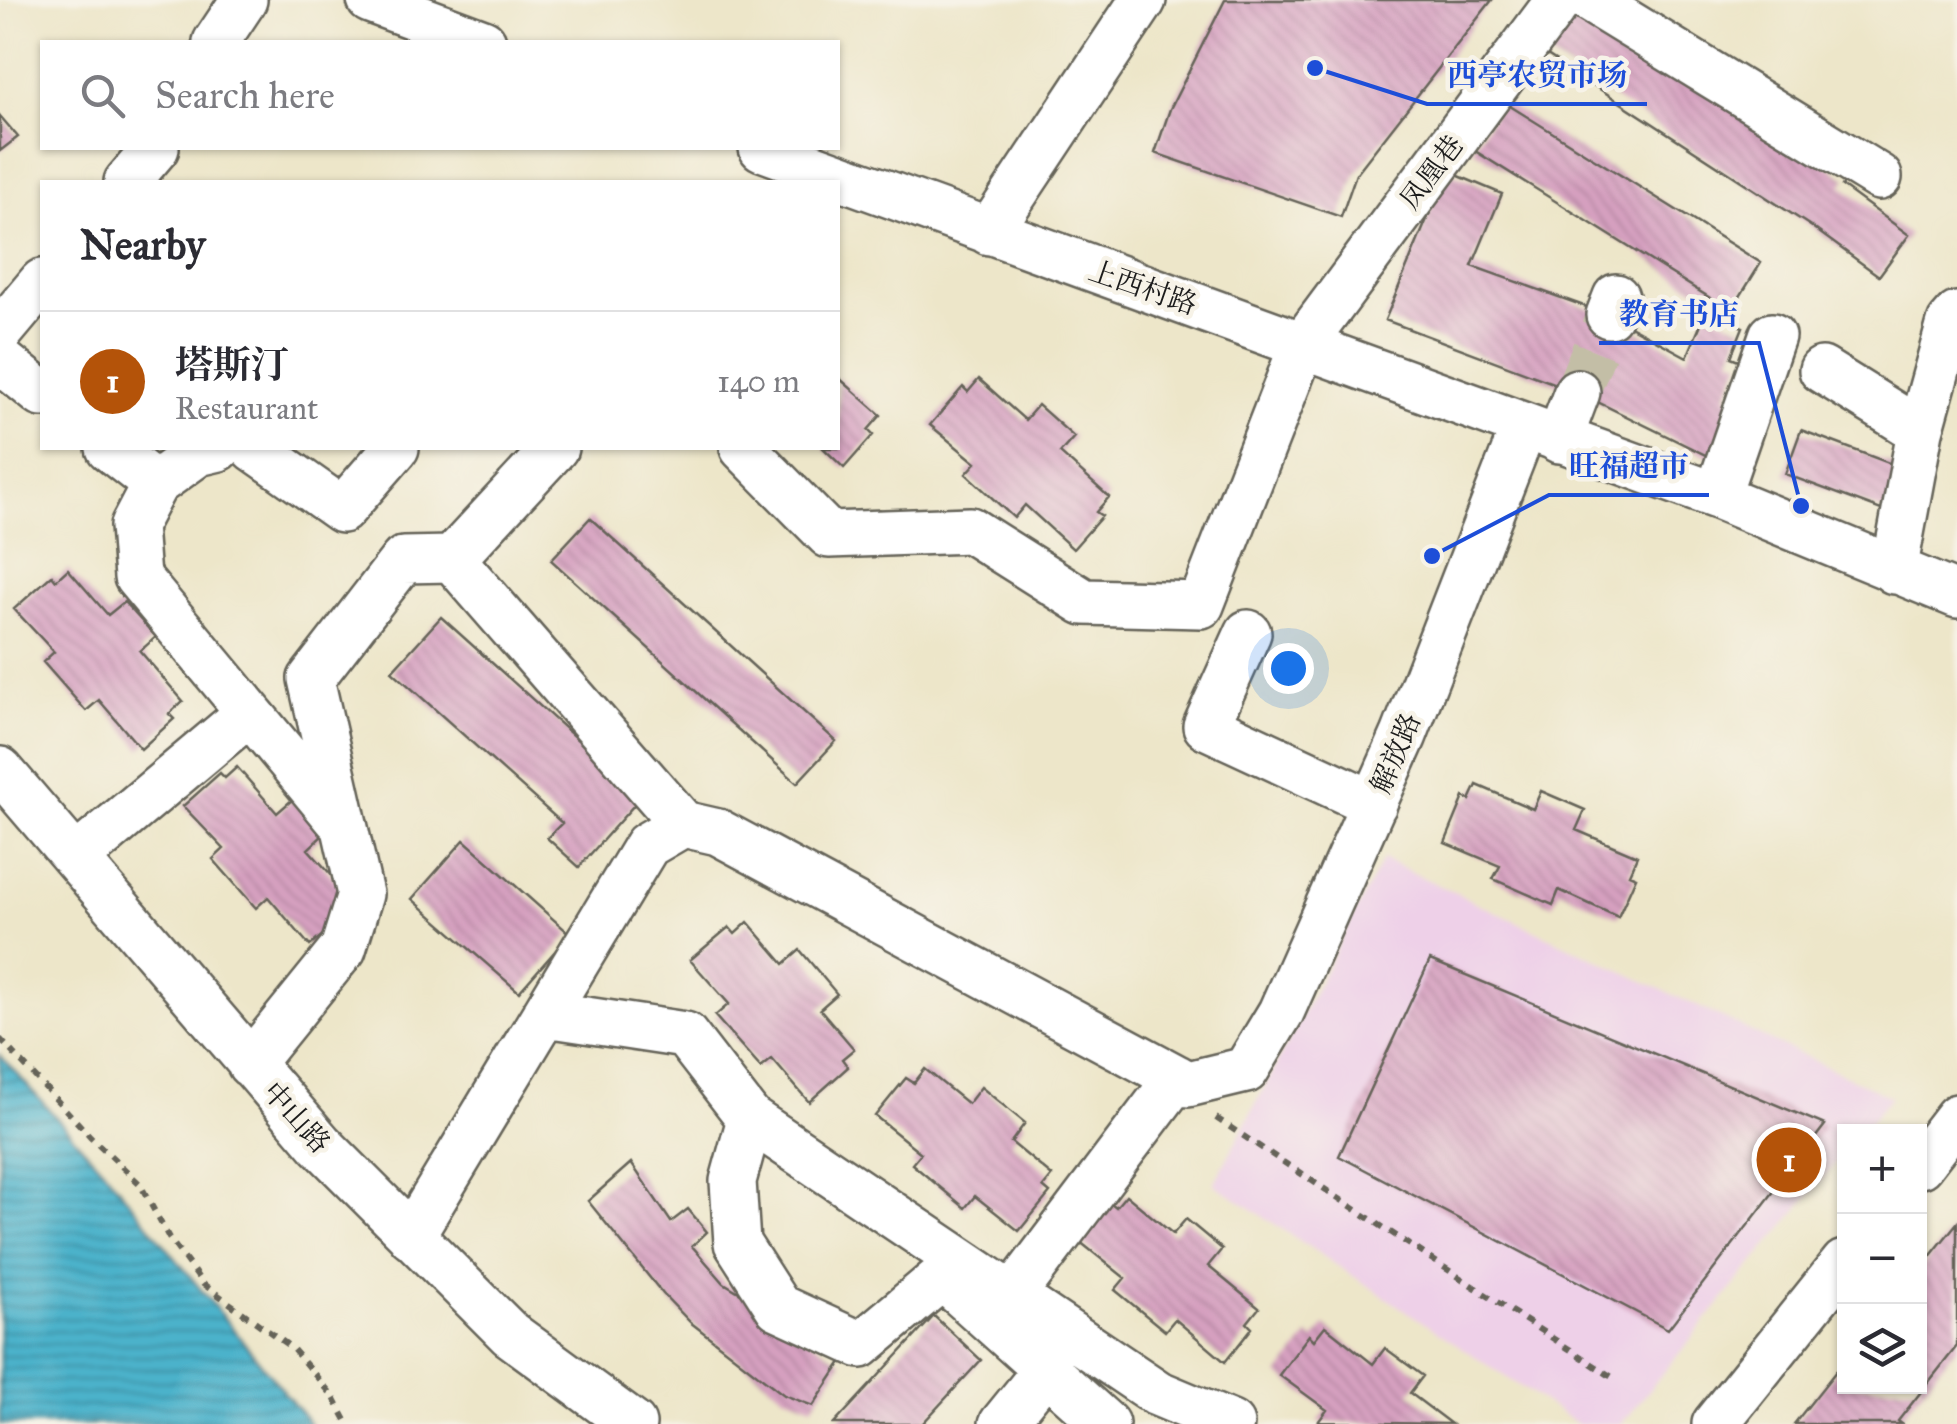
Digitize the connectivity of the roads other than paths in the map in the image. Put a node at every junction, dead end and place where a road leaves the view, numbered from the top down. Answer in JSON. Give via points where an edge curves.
{"nodes":[{"id":1,"x":244,"y":0,"type":"edge"},
{"id":2,"x":370,"y":0,"type":"edge"},
{"id":3,"x":1143,"y":0,"type":"edge"},
{"id":4,"x":1557,"y":3,"type":"edge"},
{"id":5,"x":217,"y":40,"type":"edge"},
{"id":6,"x":479,"y":40,"type":"edge"},
{"id":7,"x":154,"y":150,"type":"edge"},
{"id":8,"x":767,"y":150,"type":"edge"},
{"id":9,"x":1879,"y":177,"type":"dead end"},
{"id":10,"x":832,"y":179,"type":"edge"},
{"id":11,"x":129,"y":180,"type":"edge"},
{"id":12,"x":840,"y":182,"type":"edge"},
{"id":13,"x":989,"y":232,"type":"junction"},
{"id":14,"x":40,"y":284,"type":"edge"},
{"id":15,"x":1955,"y":322,"type":"edge"},
{"id":16,"x":0,"y":332,"type":"edge"},
{"id":17,"x":1772,"y":336,"type":"dead end"},
{"id":18,"x":1304,"y":344,"type":"junction"},
{"id":19,"x":0,"y":360,"type":"edge"},
{"id":20,"x":1822,"y":370,"type":"dead end"},
{"id":21,"x":40,"y":392,"type":"edge"},
{"id":22,"x":1577,"y":392,"type":"tunnel mouth"},
{"id":23,"x":1934,"y":427,"type":"edge"},
{"id":24,"x":1542,"y":434,"type":"junction"},
{"id":25,"x":112,"y":450,"type":"edge"},
{"id":26,"x":208,"y":450,"type":"edge"},
{"id":27,"x":257,"y":450,"type":"edge"},
{"id":28,"x":394,"y":450,"type":"edge"},
{"id":29,"x":553,"y":450,"type":"edge"},
{"id":30,"x":744,"y":450,"type":"edge"},
{"id":31,"x":155,"y":484,"type":"junction"},
{"id":32,"x":1717,"y":496,"type":"junction"},
{"id":33,"x":452,"y":559,"type":"junction"},
{"id":34,"x":1894,"y":570,"type":"junction"},
{"id":35,"x":1957,"y":595,"type":"edge"},
{"id":36,"x":1248,"y":634,"type":"dead end"},
{"id":37,"x":249,"y":713,"type":"junction"},
{"id":38,"x":0,"y":770,"type":"edge"},
{"id":39,"x":1374,"y":804,"type":"junction"},
{"id":40,"x":683,"y":824,"type":"junction"},
{"id":41,"x":345,"y":828,"type":"junction"},
{"id":42,"x":76,"y":858,"type":"junction"},
{"id":43,"x":546,"y":1014,"type":"junction"},
{"id":44,"x":250,"y":1064,"type":"junction"},
{"id":45,"x":1176,"y":1078,"type":"junction"},
{"id":46,"x":1957,"y":1117,"type":"edge"},
{"id":47,"x":750,"y":1120,"type":"junction"},
{"id":48,"x":1927,"y":1156,"type":"edge"},
{"id":49,"x":411,"y":1236,"type":"junction"},
{"id":50,"x":1837,"y":1272,"type":"edge"},
{"id":51,"x":1012,"y":1295,"type":"junction"},
{"id":52,"x":1045,"y":1371,"type":"junction"},
{"id":53,"x":633,"y":1424,"type":"edge"},
{"id":54,"x":1002,"y":1424,"type":"edge"},
{"id":55,"x":1106,"y":1424,"type":"edge"},
{"id":56,"x":1230,"y":1424,"type":"edge"},
{"id":57,"x":1714,"y":1424,"type":"edge"}],
"edges":[{"from":1,"to":5,"type":"street"},
{"from":2,"to":6,"type":"street"},
{"from":3,"to":13,"type":"street"},
{"from":4,"to":9,"type":"street"},
{"from":4,"to":18,"type":"street","name":"凤凰巷"},
{"from":7,"to":11,"type":"street"},
{"from":8,"to":10,"type":"street","name":"上西村路"},
{"from":12,"to":13,"type":"street","name":"上西村路"},
{"from":13,"to":18,"type":"street","name":"上西村路"},
{"from":14,"to":16,"type":"street"},
{"from":15,"to":23,"type":"street"},
{"from":17,"to":32,"type":"street"},
{"from":18,"to":24,"type":"street","name":"上西村路"},
{"from":18,"to":30,"type":"street","name":"凤凰巷","via":[[1200,605],[1084,602],[970,530],[829,536]]},
{"from":19,"to":21,"type":"street"},
{"from":20,"to":23,"type":"street"},
{"from":22,"to":24,"type":"street","name":"解放路"},
{"from":23,"to":34,"type":"street"},
{"from":24,"to":32,"type":"street","name":"上西村路"},
{"from":24,"to":39,"type":"street","name":"解放路"},
{"from":25,"to":31,"type":"street"},
{"from":26,"to":31,"type":"street"},
{"from":27,"to":28,"type":"street","via":[[342,510]]},
{"from":29,"to":33,"type":"street"},
{"from":31,"to":37,"type":"street","via":[[132,526],[137,576]]},
{"from":32,"to":34,"type":"street","name":"上西村路"},
{"from":33,"to":40,"type":"street"},
{"from":33,"to":41,"type":"street","via":[[403,560],[311,680]]},
{"from":34,"to":35,"type":"street","name":"上西村路"},
{"from":36,"to":39,"type":"street","via":[[1206,726]]},
{"from":37,"to":41,"type":"street"},
{"from":37,"to":42,"type":"street"},
{"from":38,"to":42,"type":"street","name":"中山路"},
{"from":39,"to":45,"type":"street","name":"解放路","via":[[1282,1012],[1246,1070],[1188,1084]]},
{"from":40,"to":43,"type":"street","via":[[647,845]]},
{"from":40,"to":45,"type":"street","via":[[718,832]]},
{"from":41,"to":44,"type":"street","via":[[360,894],[343,949]]},
{"from":42,"to":44,"type":"street","name":"中山路"},
{"from":43,"to":47,"type":"street","via":[[685,1035]]},
{"from":43,"to":49,"type":"street"},
{"from":44,"to":49,"type":"street","name":"中山路"},
{"from":45,"to":51,"type":"street"},
{"from":46,"to":48,"type":"street"},
{"from":47,"to":51,"type":"street"},
{"from":47,"to":52,"type":"street","via":[[733,1181],[737,1243],[778,1307],[861,1345],[942,1277]]},
{"from":49,"to":53,"type":"street","name":"中山路","via":[[510,1334]]},
{"from":50,"to":57,"type":"street"},
{"from":51,"to":56,"type":"street","via":[[1157,1394]]},
{"from":52,"to":54,"type":"street"},
{"from":52,"to":55,"type":"street"}]}
